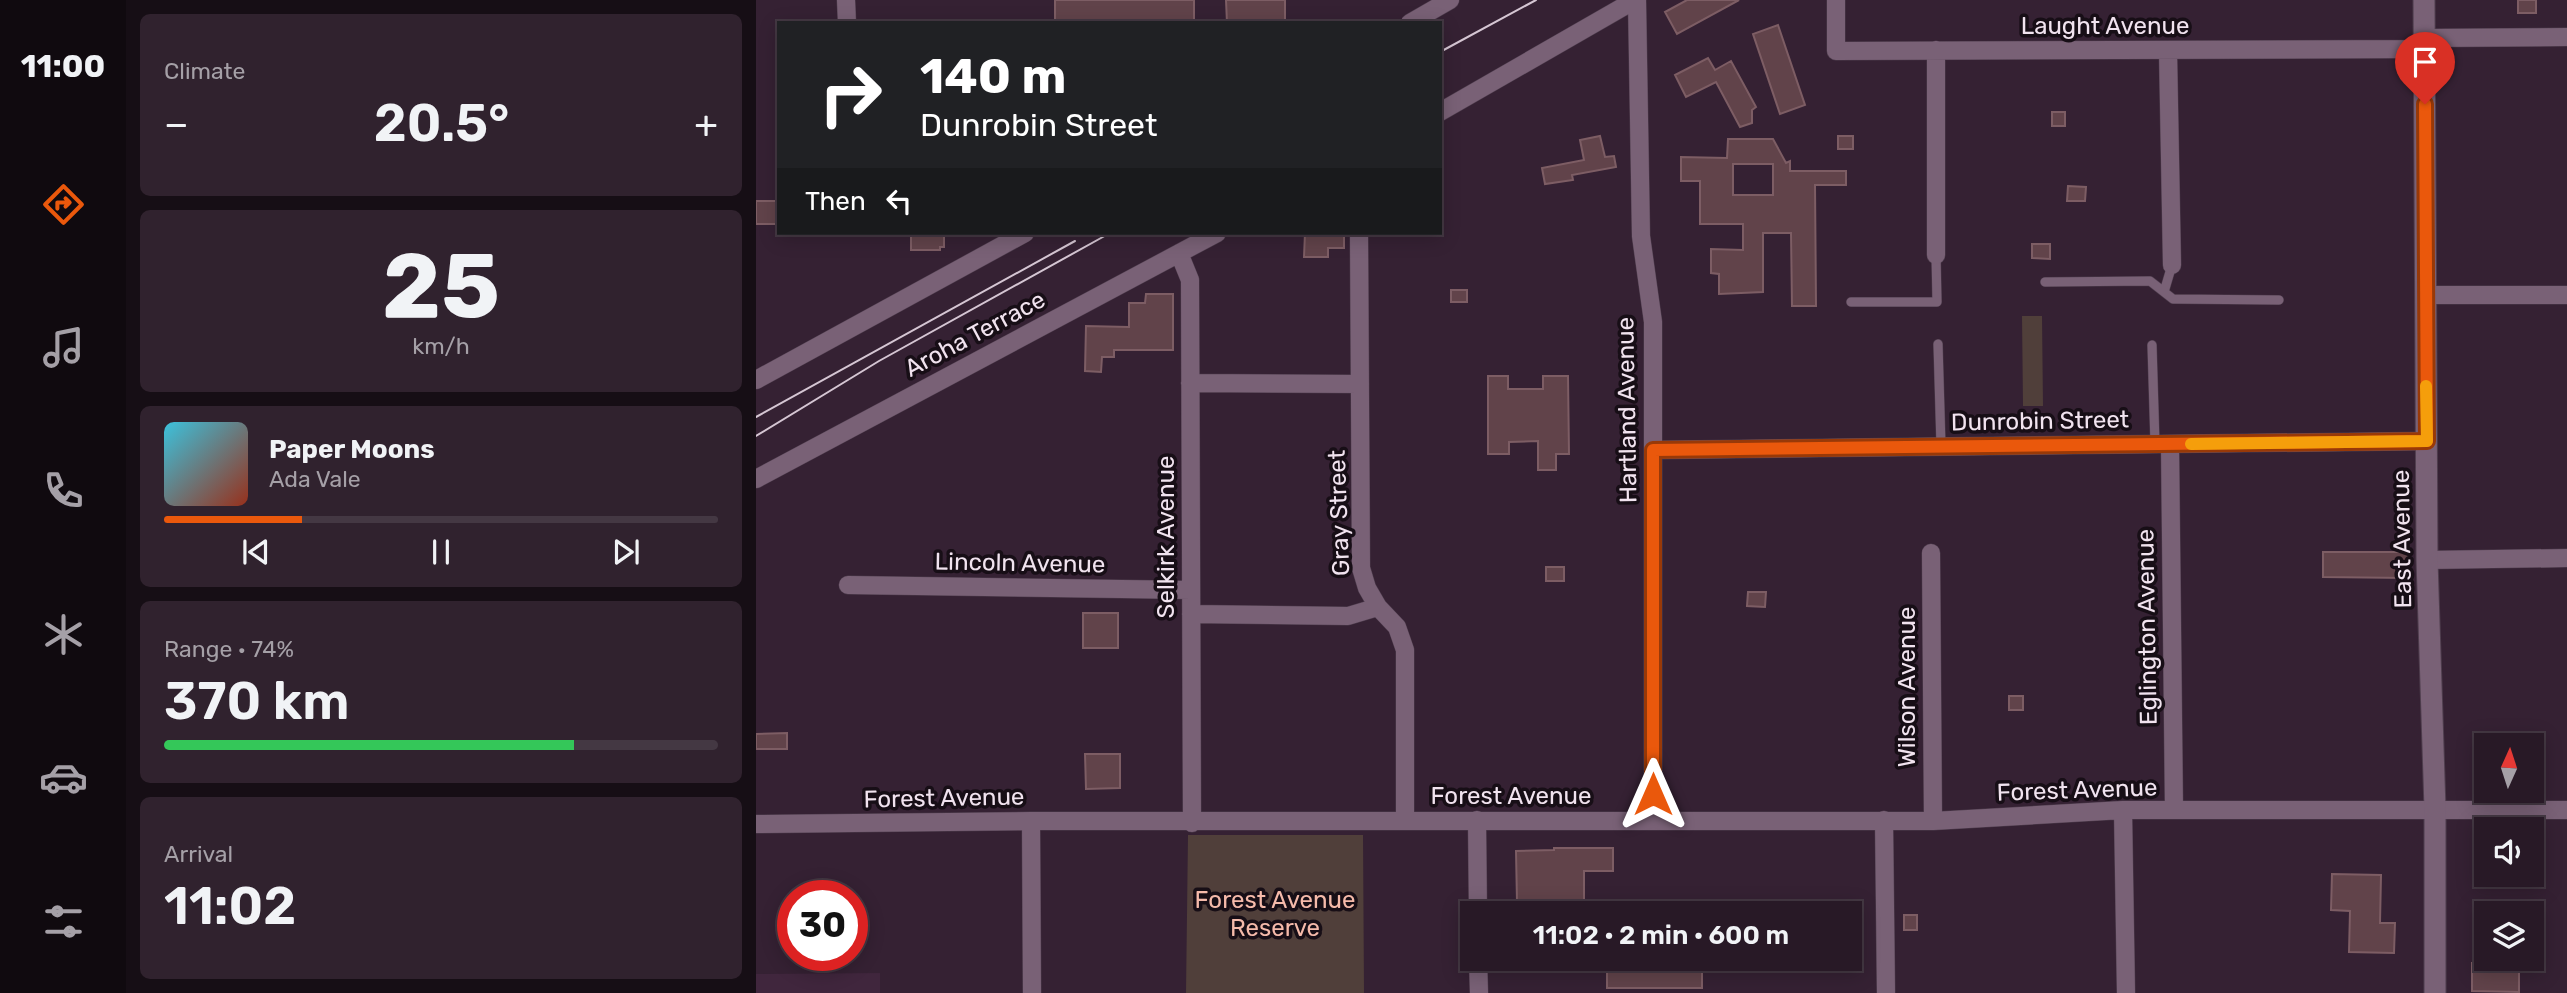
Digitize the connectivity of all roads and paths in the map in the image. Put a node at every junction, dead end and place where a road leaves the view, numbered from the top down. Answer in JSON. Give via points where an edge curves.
{"nodes":[{"id":1,"x":846,"y":0,"type":"edge"},
{"id":2,"x":1636,"y":0,"type":"edge"},
{"id":3,"x":1836,"y":0,"type":"edge"},
{"id":4,"x":2424,"y":0,"type":"edge"},
{"id":5,"x":1447,"y":1,"type":"edge"},
{"id":6,"x":847,"y":21,"type":"edge"},
{"id":7,"x":1413,"y":21,"type":"edge"},
{"id":8,"x":2567,"y":37,"type":"edge"},
{"id":9,"x":2425,"y":44,"type":"junction"},
{"id":10,"x":1936,"y":50,"type":"junction"},
{"id":11,"x":2168,"y":51,"type":"junction"},
{"id":12,"x":1442,"y":110,"type":"edge"},
{"id":13,"x":1021,"y":235,"type":"edge"},
{"id":14,"x":1213,"y":235,"type":"edge"},
{"id":15,"x":1359,"y":235,"type":"edge"},
{"id":16,"x":1179,"y":253,"type":"junction"},
{"id":17,"x":1936,"y":255,"type":"joint"},
{"id":18,"x":2172,"y":265,"type":"joint"},
{"id":19,"x":2045,"y":282,"type":"dead end"},
{"id":20,"x":2164,"y":292,"type":"junction"},
{"id":21,"x":2426,"y":295,"type":"junction"},
{"id":22,"x":2567,"y":295,"type":"edge"},
{"id":23,"x":2279,"y":300,"type":"dead end"},
{"id":24,"x":1851,"y":302,"type":"dead end"},
{"id":25,"x":1938,"y":344,"type":"dead end"},
{"id":26,"x":2152,"y":345,"type":"dead end"},
{"id":27,"x":756,"y":380,"type":"edge"},
{"id":28,"x":1190,"y":383,"type":"junction"},
{"id":29,"x":1360,"y":384,"type":"junction"},
{"id":30,"x":2427,"y":441,"type":"junction"},
{"id":31,"x":2163,"y":444,"type":"junction"},
{"id":32,"x":1941,"y":446,"type":"junction"},
{"id":33,"x":1653,"y":450,"type":"junction"},
{"id":34,"x":756,"y":479,"type":"edge"},
{"id":35,"x":1931,"y":553,"type":"dead end"},
{"id":36,"x":2567,"y":558,"type":"edge"},
{"id":37,"x":2427,"y":560,"type":"junction"},
{"id":38,"x":848,"y":585,"type":"dead end"},
{"id":39,"x":1191,"y":590,"type":"junction"},
{"id":40,"x":1378,"y":607,"type":"junction"},
{"id":41,"x":1191,"y":614,"type":"junction"},
{"id":42,"x":2435,"y":809,"type":"junction"},
{"id":43,"x":2123,"y":810,"type":"junction"},
{"id":44,"x":2174,"y":810,"type":"junction"},
{"id":45,"x":2567,"y":810,"type":"edge"},
{"id":46,"x":1477,"y":820,"type":"junction"},
{"id":47,"x":1653,"y":820,"type":"junction"},
{"id":48,"x":1884,"y":820,"type":"junction"},
{"id":49,"x":1031,"y":821,"type":"junction"},
{"id":50,"x":1405,"y":821,"type":"junction"},
{"id":51,"x":1933,"y":821,"type":"junction"},
{"id":52,"x":1192,"y":823,"type":"junction"},
{"id":53,"x":756,"y":824,"type":"edge"},
{"id":54,"x":1478,"y":901,"type":"edge"},
{"id":55,"x":1478,"y":971,"type":"edge"},
{"id":56,"x":1032,"y":993,"type":"edge"},
{"id":57,"x":1479,"y":993,"type":"edge"},
{"id":58,"x":1886,"y":993,"type":"edge"},
{"id":59,"x":2126,"y":993,"type":"edge"},
{"id":60,"x":2435,"y":993,"type":"edge"}],
"edges":[{"from":1,"to":6,"type":"street"},
{"from":2,"to":12,"type":"street"},
{"from":2,"to":33,"type":"street","name":"Hartland Avenue","via":[[1641,236],[1653,322]]},
{"from":3,"to":10,"type":"street","name":"Laught Avenue","via":[[1836,51]]},
{"from":4,"to":9,"type":"street","name":"East Avenue"},
{"from":5,"to":7,"type":"street"},
{"from":8,"to":9,"type":"street","name":"Laught Avenue"},
{"from":9,"to":11,"type":"street","name":"Laught Avenue"},
{"from":9,"to":21,"type":"street","name":"East Avenue"},
{"from":10,"to":11,"type":"street","name":"Laught Avenue"},
{"from":10,"to":17,"type":"street"},
{"from":11,"to":18,"type":"street"},
{"from":13,"to":27,"type":"street"},
{"from":14,"to":16,"type":"street","name":"Aroha Terrace"},
{"from":15,"to":29,"type":"street","name":"Gray Street"},
{"from":16,"to":28,"type":"street","name":"Selkirk Avenue","via":[[1190,280]]},
{"from":16,"to":34,"type":"street","name":"Aroha Terrace"},
{"from":17,"to":24,"type":"lane","via":[[1937,302]]},
{"from":18,"to":20,"type":"lane"},
{"from":19,"to":20,"type":"lane","via":[[2150,281]]},
{"from":20,"to":23,"type":"lane","via":[[2173,299]]},
{"from":21,"to":22,"type":"street"},
{"from":21,"to":30,"type":"street","name":"East Avenue"},
{"from":25,"to":32,"type":"lane"},
{"from":26,"to":31,"type":"lane"},
{"from":28,"to":29,"type":"street"},
{"from":28,"to":39,"type":"street","name":"Selkirk Avenue"},
{"from":29,"to":40,"type":"street","name":"Gray Street","via":[[1362,568]]},
{"from":30,"to":31,"type":"street","name":"Dunrobin Street"},
{"from":30,"to":37,"type":"street","name":"East Avenue"},
{"from":31,"to":32,"type":"street","name":"Dunrobin Street"},
{"from":31,"to":44,"type":"street","name":"Eglington Avenue"},
{"from":32,"to":33,"type":"street","name":"Dunrobin Street"},
{"from":33,"to":47,"type":"street","name":"Hartland Avenue"},
{"from":35,"to":51,"type":"street","name":"Wilson Avenue"},
{"from":36,"to":37,"type":"street"},
{"from":37,"to":42,"type":"street","name":"East Avenue"},
{"from":38,"to":39,"type":"street","name":"Lincoln Avenue"},
{"from":39,"to":41,"type":"street","name":"Selkirk Avenue"},
{"from":40,"to":41,"type":"street","via":[[1348,616]]},
{"from":40,"to":50,"type":"street","name":"Gray Street","via":[[1397,627],[1405,650]]},
{"from":41,"to":52,"type":"street","name":"Selkirk Avenue"},
{"from":42,"to":44,"type":"street","name":"Forest Avenue"},
{"from":42,"to":45,"type":"street","name":"Forest Avenue"},
{"from":42,"to":60,"type":"street","name":"East Avenue"},
{"from":43,"to":44,"type":"street","name":"Forest Avenue"},
{"from":43,"to":51,"type":"street","name":"Forest Avenue"},
{"from":43,"to":59,"type":"street"},
{"from":46,"to":47,"type":"street","name":"Forest Avenue"},
{"from":46,"to":50,"type":"street","name":"Forest Avenue"},
{"from":46,"to":54,"type":"street"},
{"from":47,"to":48,"type":"street","name":"Forest Avenue"},
{"from":48,"to":51,"type":"street","name":"Forest Avenue"},
{"from":48,"to":58,"type":"street"},
{"from":49,"to":52,"type":"street","name":"Forest Avenue"},
{"from":49,"to":53,"type":"street","name":"Forest Avenue"},
{"from":49,"to":56,"type":"street"},
{"from":50,"to":52,"type":"street","name":"Forest Avenue"},
{"from":55,"to":57,"type":"street"}]}
